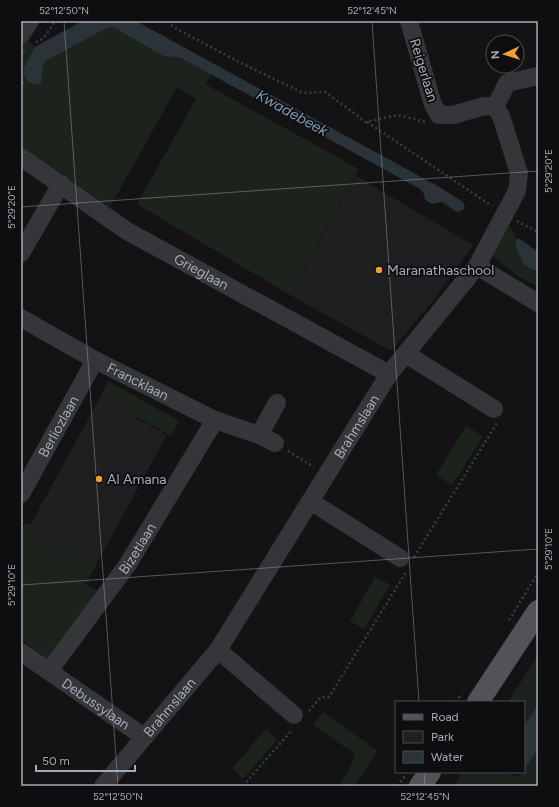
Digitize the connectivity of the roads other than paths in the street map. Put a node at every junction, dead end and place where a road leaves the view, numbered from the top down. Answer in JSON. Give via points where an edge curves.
{"nodes":[{"id":1,"x":30,"y":21,"type":"edge"},
{"id":2,"x":409,"y":21,"type":"edge"},
{"id":3,"x":21,"y":35,"type":"edge"},
{"id":4,"x":538,"y":76,"type":"edge"},
{"id":5,"x":495,"y":107,"type":"junction"},
{"id":6,"x":21,"y":157,"type":"edge"},
{"id":7,"x":61,"y":184,"type":"junction"},
{"id":8,"x":21,"y":253,"type":"edge"},
{"id":9,"x":477,"y":266,"type":"junction"},
{"id":10,"x":538,"y":302,"type":"edge"},
{"id":11,"x":21,"y":318,"type":"edge"},
{"id":12,"x":406,"y":354,"type":"junction"},
{"id":13,"x":95,"y":360,"type":"junction"},
{"id":14,"x":389,"y":374,"type":"junction"},
{"id":15,"x":277,"y":403,"type":"dead end"},
{"id":16,"x":496,"y":416,"type":"road end"},
{"id":17,"x":215,"y":420,"type":"junction"},
{"id":18,"x":259,"y":434,"type":"junction"},
{"id":19,"x":275,"y":444,"type":"road end"},
{"id":20,"x":21,"y":494,"type":"edge"},
{"id":21,"x":310,"y":502,"type":"junction"},
{"id":22,"x":407,"y":562,"type":"road end"},
{"id":23,"x":538,"y":611,"type":"edge"},
{"id":24,"x":218,"y":650,"type":"junction"},
{"id":25,"x":21,"y":652,"type":"edge"},
{"id":26,"x":49,"y":671,"type":"junction"},
{"id":27,"x":479,"y":701,"type":"edge"},
{"id":28,"x":298,"y":719,"type":"road end"},
{"id":29,"x":144,"y":737,"type":"junction"},
{"id":30,"x":429,"y":773,"type":"edge"},
{"id":31,"x":105,"y":785,"type":"edge"},
{"id":32,"x":420,"y":786,"type":"edge"}],
"edges":[{"from":1,"to":3,"type":"street"},
{"from":2,"to":5,"type":"street","name":"Reigerlaan","via":[[433,105],[439,114],[453,115],[484,106]]},
{"from":4,"to":5,"type":"street","via":[[507,83]]},
{"from":5,"to":9,"type":"street","via":[[501,116],[519,173],[517,191]]},
{"from":6,"to":7,"type":"street","name":"Grieglaan"},
{"from":7,"to":8,"type":"street"},
{"from":7,"to":14,"type":"street","name":"Grieglaan","via":[[127,231]]},
{"from":9,"to":10,"type":"street"},
{"from":9,"to":12,"type":"street","name":"Brahmslaan"},
{"from":11,"to":13,"type":"street","name":"Francklaan"},
{"from":12,"to":14,"type":"street","name":"Brahmslaan"},
{"from":12,"to":16,"type":"street"},
{"from":13,"to":17,"type":"street","name":"Francklaan"},
{"from":13,"to":20,"type":"street","name":"Berliozlaan"},
{"from":14,"to":21,"type":"street","name":"Brahmslaan"},
{"from":15,"to":18,"type":"street"},
{"from":17,"to":18,"type":"street","name":"Francklaan"},
{"from":17,"to":26,"type":"street","name":"Bizetlaan","via":[[128,564]]},
{"from":18,"to":19,"type":"street","name":"Francklaan"},
{"from":21,"to":22,"type":"street"},
{"from":21,"to":24,"type":"street","name":"Brahmslaan"},
{"from":23,"to":27,"type":"main road"},
{"from":24,"to":28,"type":"street"},
{"from":24,"to":29,"type":"street","name":"Brahmslaan"},
{"from":25,"to":26,"type":"street"},
{"from":26,"to":29,"type":"street","name":"Debussylaan"},
{"from":29,"to":31,"type":"street","name":"Brahmslaan"},
{"from":30,"to":32,"type":"main road"}]}
